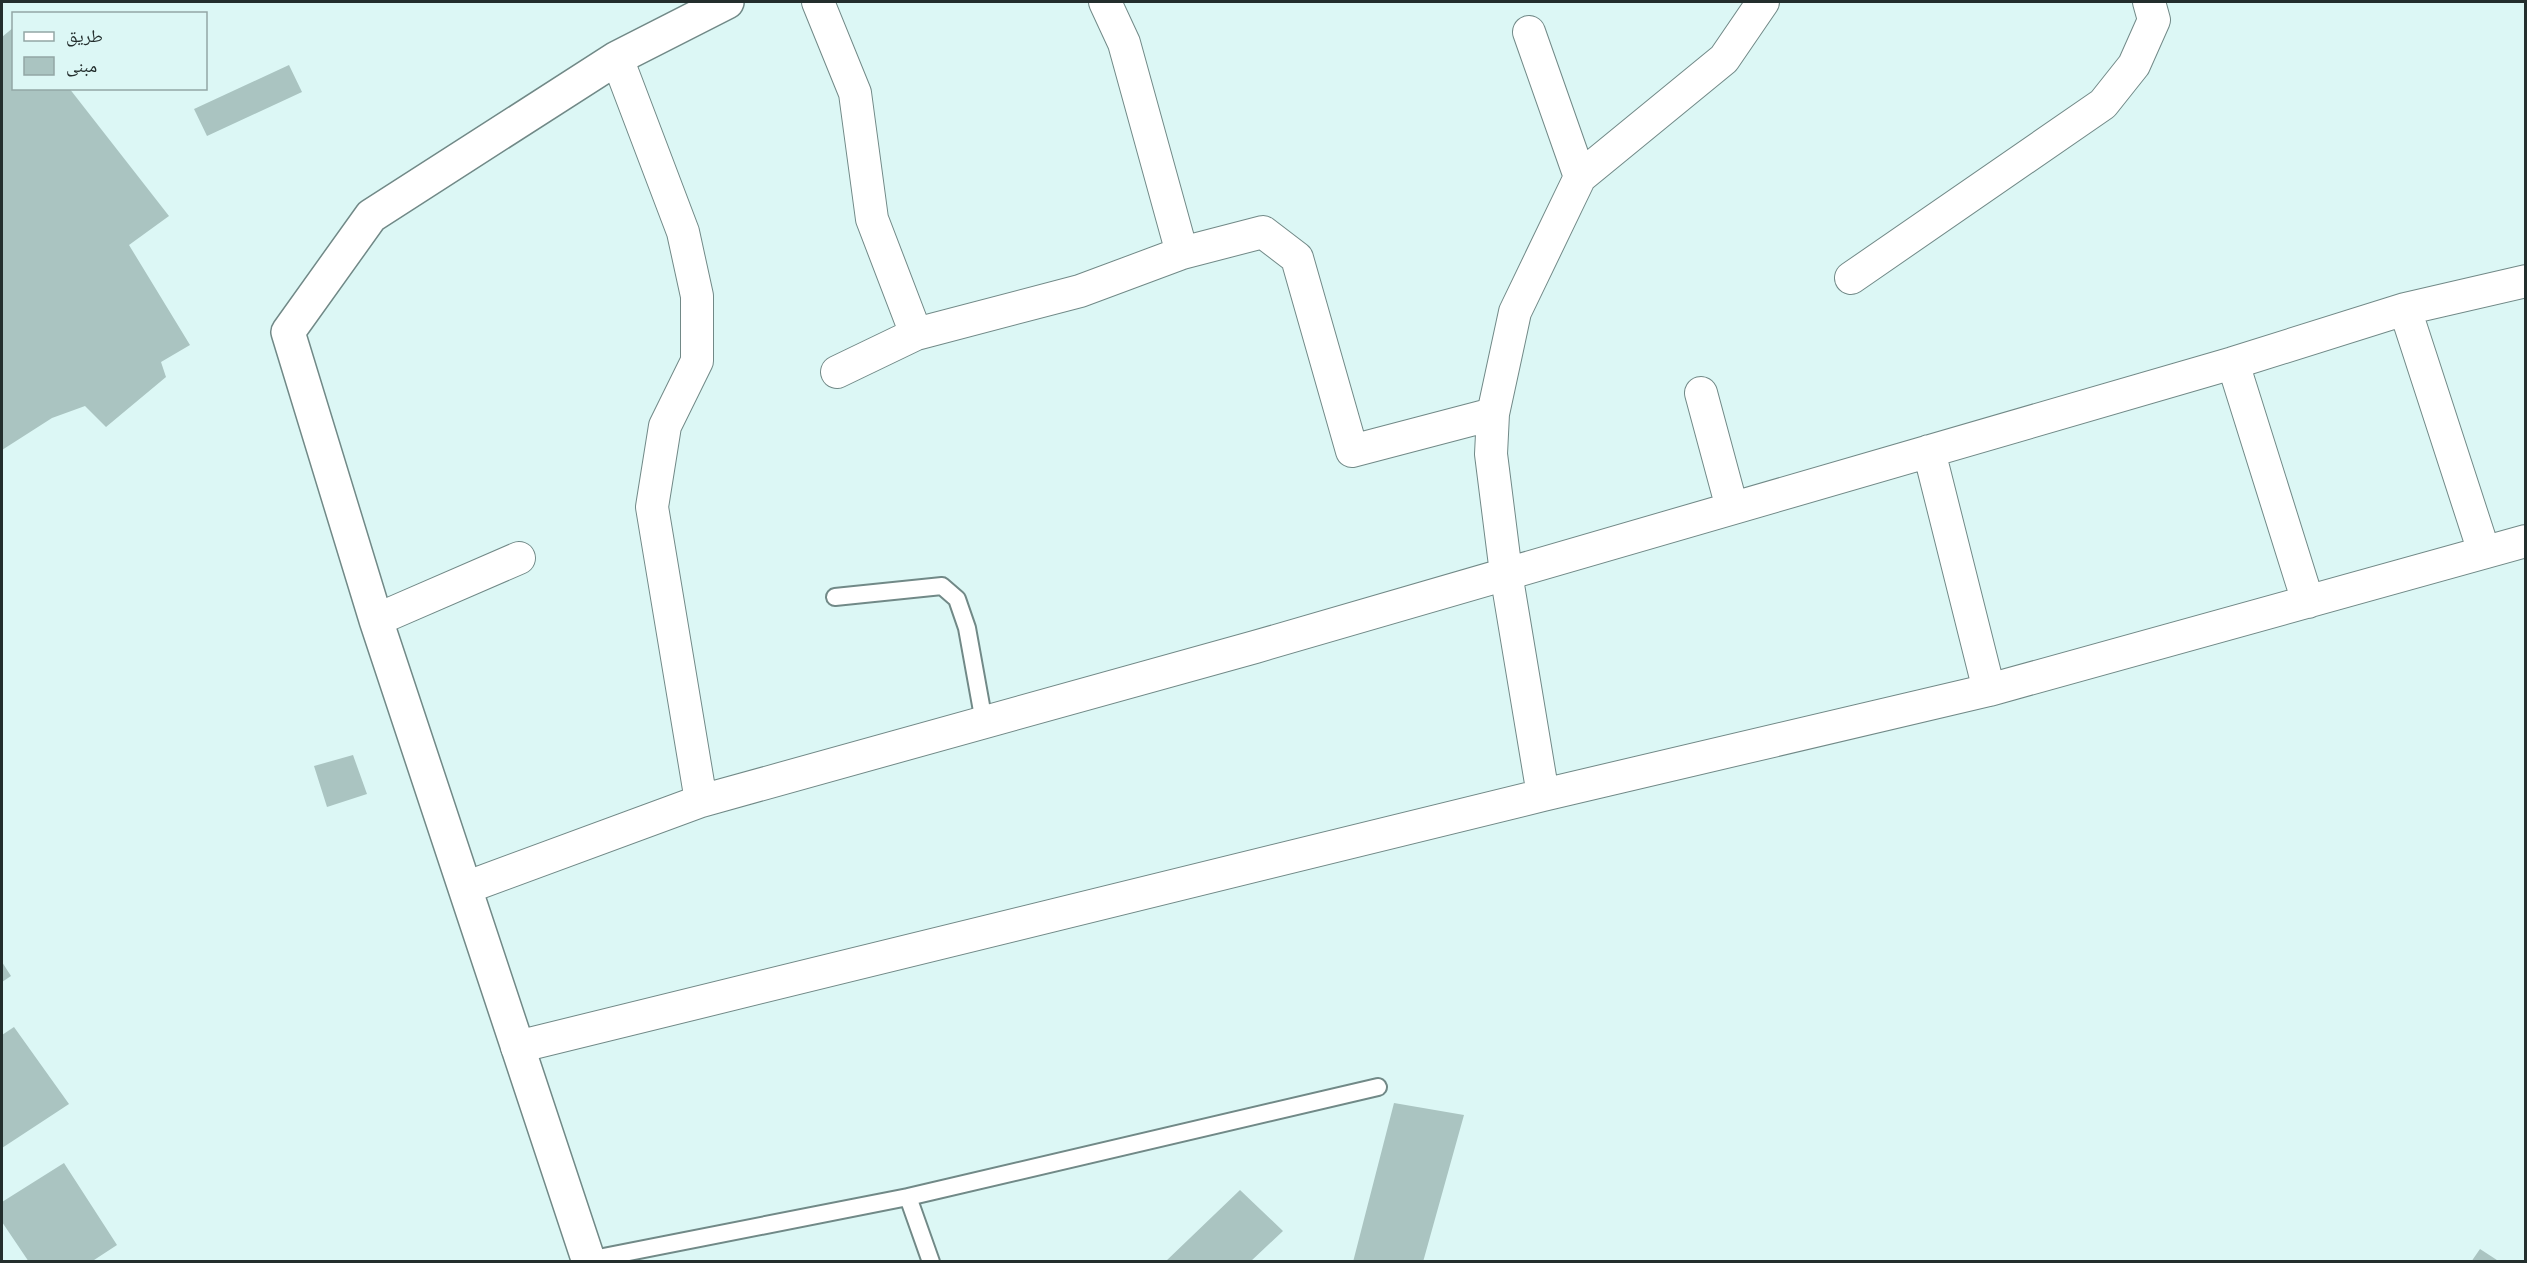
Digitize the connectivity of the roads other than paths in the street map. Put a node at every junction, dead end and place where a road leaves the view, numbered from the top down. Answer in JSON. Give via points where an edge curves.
{"nodes":[{"id":1,"x":727,"y":2,"type":"edge"},
{"id":2,"x":818,"y":2,"type":"edge"},
{"id":3,"x":1105,"y":2,"type":"edge"},
{"id":4,"x":1763,"y":2,"type":"edge"},
{"id":5,"x":2149,"y":2,"type":"edge"},
{"id":6,"x":1529,"y":32,"type":"dead end"},
{"id":7,"x":617,"y":58,"type":"junction"},
{"id":8,"x":1580,"y":177,"type":"junction"},
{"id":9,"x":1182,"y":253,"type":"junction"},
{"id":10,"x":1851,"y":278,"type":"dead end"},
{"id":11,"x":2526,"y":281,"type":"edge"},
{"id":12,"x":2405,"y":309,"type":"junction"},
{"id":13,"x":916,"y":334,"type":"junction"},
{"id":14,"x":2233,"y":363,"type":"junction"},
{"id":15,"x":837,"y":372,"type":"dead end"},
{"id":16,"x":1701,"y":393,"type":"dead end"},
{"id":17,"x":1493,"y":414,"type":"junction"},
{"id":18,"x":1929,"y":451,"type":"junction"},
{"id":19,"x":1732,"y":508,"type":"junction"},
{"id":20,"x":2526,"y":541,"type":"edge"},
{"id":21,"x":2484,"y":552,"type":"junction"},
{"id":22,"x":519,"y":558,"type":"dead end"},
{"id":23,"x":1506,"y":573,"type":"junction"},
{"id":24,"x":835,"y":597,"type":"dead end"},
{"id":25,"x":2308,"y":602,"type":"junction"},
{"id":26,"x":375,"y":620,"type":"junction"},
{"id":27,"x":1989,"y":690,"type":"junction"},
{"id":28,"x":984,"y":722,"type":"junction"},
{"id":29,"x":1543,"y":795,"type":"junction"},
{"id":30,"x":701,"y":801,"type":"junction"},
{"id":31,"x":465,"y":888,"type":"junction"},
{"id":32,"x":517,"y":1047,"type":"junction"},
{"id":33,"x":1378,"y":1088,"type":"dead end"},
{"id":34,"x":908,"y":1197,"type":"junction"},
{"id":35,"x":588,"y":1261,"type":"edge"},
{"id":36,"x":931,"y":1262,"type":"edge"}],
"edges":[{"from":1,"to":7,"type":"street"},
{"from":2,"to":13,"type":"street","via":[[855,93],[872,219]]},
{"from":3,"to":9,"type":"street","via":[[1124,43]]},
{"from":4,"to":8,"type":"street","via":[[1724,59]]},
{"from":5,"to":10,"type":"street","via":[[2154,20],[2134,65],[2103,104]]},
{"from":6,"to":8,"type":"street"},
{"from":7,"to":26,"type":"street","via":[[371,216],[288,332]]},
{"from":7,"to":30,"type":"street","via":[[683,232],[697,296],[697,361],[665,426],[652,507]]},
{"from":8,"to":17,"type":"street","via":[[1515,312]]},
{"from":9,"to":13,"type":"street","via":[[1080,291]]},
{"from":9,"to":17,"type":"street","via":[[1263,232],[1296,258],[1352,451]]},
{"from":11,"to":12,"type":"street"},
{"from":12,"to":14,"type":"street"},
{"from":12,"to":21,"type":"street"},
{"from":13,"to":15,"type":"street"},
{"from":14,"to":18,"type":"street"},
{"from":14,"to":25,"type":"street"},
{"from":16,"to":19,"type":"street"},
{"from":17,"to":23,"type":"street","via":[[1491,454]]},
{"from":18,"to":19,"type":"street"},
{"from":18,"to":27,"type":"street"},
{"from":19,"to":23,"type":"street"},
{"from":20,"to":21,"type":"street"},
{"from":21,"to":25,"type":"street"},
{"from":22,"to":26,"type":"street"},
{"from":23,"to":28,"type":"street"},
{"from":23,"to":29,"type":"street"},
{"from":24,"to":28,"type":"lane","via":[[942,586],[957,599],[967,628]]},
{"from":25,"to":27,"type":"street"},
{"from":26,"to":31,"type":"street"},
{"from":27,"to":29,"type":"street"},
{"from":28,"to":30,"type":"street"},
{"from":29,"to":32,"type":"street"},
{"from":30,"to":31,"type":"street"},
{"from":31,"to":32,"type":"street"},
{"from":32,"to":35,"type":"street"},
{"from":33,"to":34,"type":"lane"},
{"from":34,"to":35,"type":"lane"},
{"from":34,"to":36,"type":"lane"}]}
